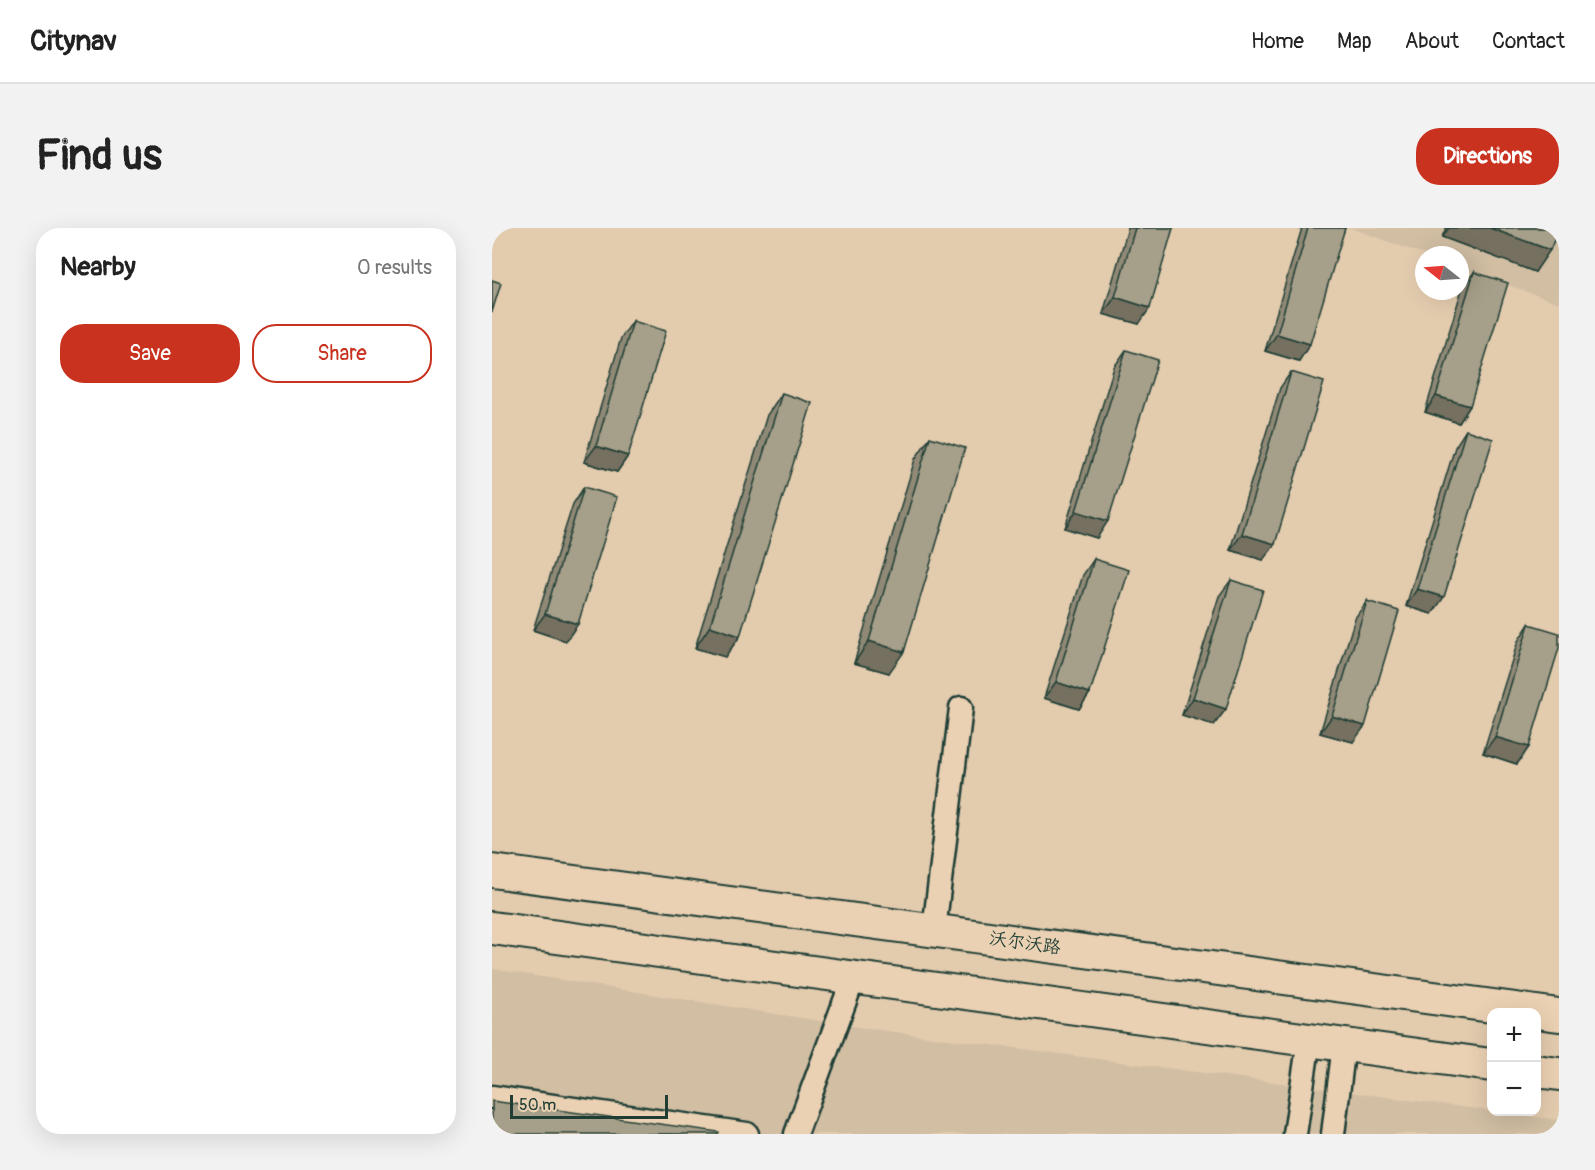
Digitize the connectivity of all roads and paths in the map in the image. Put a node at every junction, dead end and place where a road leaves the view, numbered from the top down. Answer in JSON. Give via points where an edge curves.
{"nodes":[{"id":1,"x":961,"y":708,"type":"dead end"},
{"id":2,"x":492,"y":871,"type":"edge"},
{"id":3,"x":492,"y":928,"type":"edge"},
{"id":4,"x":934,"y":930,"type":"junction"},
{"id":5,"x":853,"y":979,"type":"junction"},
{"id":6,"x":1559,"y":1015,"type":"edge"},
{"id":7,"x":1309,"y":1040,"type":"junction"},
{"id":8,"x":1344,"y":1045,"type":"junction"},
{"id":9,"x":1487,"y":1064,"type":"edge"},
{"id":10,"x":1541,"y":1072,"type":"edge"},
{"id":11,"x":1559,"y":1074,"type":"edge"},
{"id":12,"x":492,"y":1097,"type":"edge"},
{"id":13,"x":747,"y":1134,"type":"edge"},
{"id":14,"x":796,"y":1134,"type":"edge"},
{"id":15,"x":1295,"y":1134,"type":"edge"},
{"id":16,"x":1334,"y":1134,"type":"edge"}],
"edges":[{"from":1,"to":4,"type":"street"},
{"from":2,"to":4,"type":"highway","name":"沃尔沃路"},
{"from":3,"to":5,"type":"highway"},
{"from":4,"to":6,"type":"highway","name":"沃尔沃路"},
{"from":5,"to":7,"type":"highway"},
{"from":5,"to":14,"type":"street"},
{"from":7,"to":8,"type":"highway"},
{"from":7,"to":15,"type":"street"},
{"from":8,"to":9,"type":"highway"},
{"from":8,"to":16,"type":"street"},
{"from":10,"to":11,"type":"highway"},
{"from":12,"to":13,"type":"street"}]}
